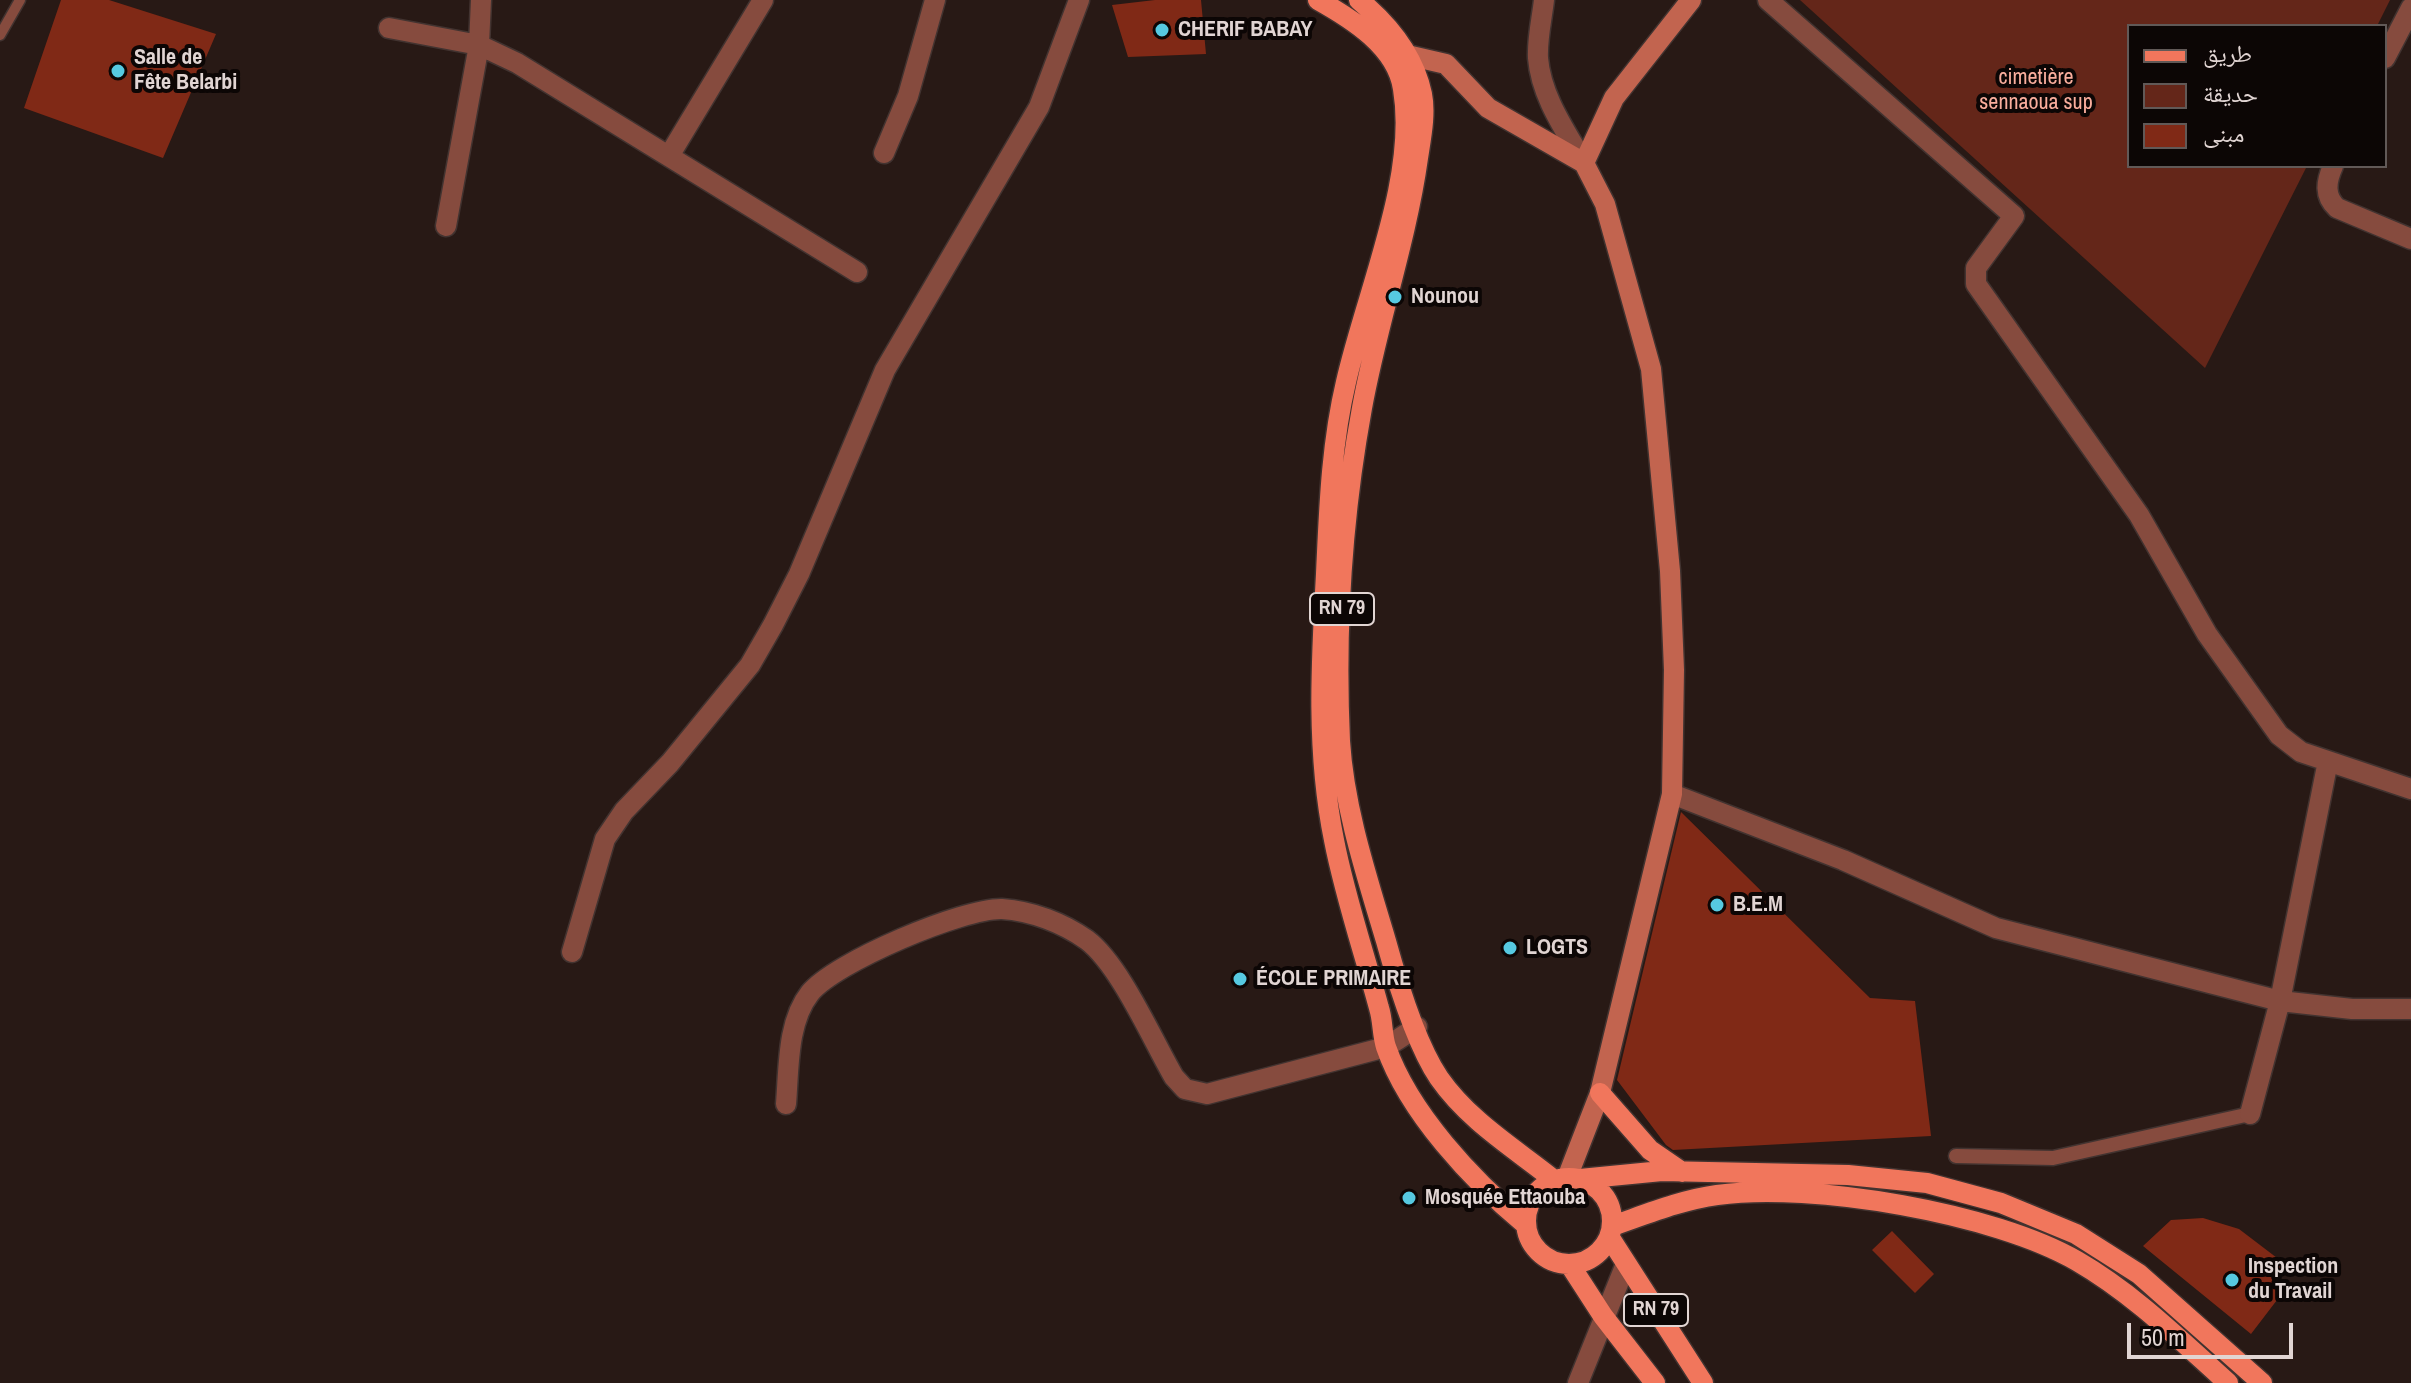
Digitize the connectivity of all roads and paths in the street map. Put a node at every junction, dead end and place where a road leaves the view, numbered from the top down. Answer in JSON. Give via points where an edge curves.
{"nodes":[{"id":1,"x":20,"y":0,"type":"edge"},
{"id":2,"x":481,"y":0,"type":"edge"},
{"id":3,"x":763,"y":0,"type":"edge"},
{"id":4,"x":935,"y":0,"type":"edge"},
{"id":5,"x":1079,"y":0,"type":"edge"},
{"id":6,"x":1318,"y":0,"type":"edge"},
{"id":7,"x":1359,"y":0,"type":"edge"},
{"id":8,"x":1544,"y":0,"type":"edge"},
{"id":9,"x":1691,"y":0,"type":"edge"},
{"id":10,"x":1768,"y":0,"type":"edge"},
{"id":11,"x":2411,"y":8,"type":"edge"},
{"id":12,"x":389,"y":28,"type":"dead end"},
{"id":13,"x":0,"y":35,"type":"edge"},
{"id":14,"x":479,"y":45,"type":"junction"},
{"id":15,"x":2387,"y":54,"type":"edge"},
{"id":16,"x":1407,"y":55,"type":"junction"},
{"id":17,"x":884,"y":153,"type":"dead end"},
{"id":18,"x":669,"y":156,"type":"junction"},
{"id":19,"x":1584,"y":163,"type":"junction"},
{"id":20,"x":2332,"y":168,"type":"edge"},
{"id":21,"x":446,"y":226,"type":"dead end"},
{"id":22,"x":2411,"y":239,"type":"edge"},
{"id":23,"x":857,"y":272,"type":"dead end"},
{"id":24,"x":2328,"y":761,"type":"junction"},
{"id":25,"x":2410,"y":786,"type":"edge"},
{"id":26,"x":1672,"y":794,"type":"junction"},
{"id":27,"x":572,"y":952,"type":"dead end"},
{"id":28,"x":2280,"y":1001,"type":"junction"},
{"id":29,"x":2411,"y":1009,"type":"edge"},
{"id":30,"x":1417,"y":1027,"type":"junction"},
{"id":31,"x":1386,"y":1047,"type":"junction"},
{"id":32,"x":1600,"y":1093,"type":"junction"},
{"id":33,"x":786,"y":1104,"type":"dead end"},
{"id":34,"x":2250,"y":1114,"type":"joint"},
{"id":35,"x":1956,"y":1156,"type":"dead end"},
{"id":36,"x":1682,"y":1172,"type":"junction"},
{"id":37,"x":1567,"y":1179,"type":"junction"},
{"id":38,"x":1525,"y":1224,"type":"junction"},
{"id":39,"x":1611,"y":1232,"type":"junction"},
{"id":40,"x":1626,"y":1264,"type":"junction"},
{"id":41,"x":1570,"y":1265,"type":"junction"},
{"id":42,"x":1603,"y":1316,"type":"junction"},
{"id":43,"x":1578,"y":1383,"type":"edge"},
{"id":44,"x":1655,"y":1383,"type":"edge"},
{"id":45,"x":1703,"y":1383,"type":"edge"},
{"id":46,"x":2228,"y":1383,"type":"edge"},
{"id":47,"x":2262,"y":1383,"type":"edge"}],
"edges":[{"from":1,"to":13,"type":"lane"},
{"from":2,"to":14,"type":"street"},
{"from":3,"to":18,"type":"street"},
{"from":4,"to":17,"type":"street","via":[[908,96]]},
{"from":5,"to":27,"type":"street","via":[[1039,107],[885,370],[773,625],[750,665],[605,839]]},
{"from":6,"to":31,"type":"main road","via":[[1368,32],[1390,58],[1403,84],[1407,126],[1397,196],[1345,384],[1330,483],[1321,658],[1321,751],[1333,839]]},
{"from":7,"to":16,"type":"main road","number":"RN 79","via":[[1384,20]]},
{"from":8,"to":19,"type":"street","via":[[1540,73],[1551,107]]},
{"from":9,"to":19,"type":"main road","via":[[1614,98]]},
{"from":10,"to":24,"type":"street","via":[[2014,216],[1976,268],[1976,284],[2139,515],[2207,634],[2261,714],[2301,752]]},
{"from":11,"to":15,"type":"street"},
{"from":12,"to":14,"type":"street"},
{"from":14,"to":18,"type":"street"},
{"from":14,"to":21,"type":"street"},
{"from":16,"to":19,"type":"main road","via":[[1446,64],[1488,108]]},
{"from":16,"to":30,"type":"main road","number":"RN 79","via":[[1422,95],[1422,133],[1413,198],[1362,409],[1342,544],[1340,743],[1374,902],[1404,1002]]},
{"from":18,"to":23,"type":"street"},
{"from":19,"to":26,"type":"main road","via":[[1605,204],[1651,369],[1670,571]]},
{"from":20,"to":22,"type":"street","via":[[2329,201]]},
{"from":24,"to":25,"type":"street"},
{"from":24,"to":28,"type":"street"},
{"from":26,"to":28,"type":"street","via":[[1843,860],[1996,928]]},
{"from":26,"to":32,"type":"main road"},
{"from":28,"to":29,"type":"street"},
{"from":28,"to":34,"type":"street"},
{"from":30,"to":31,"type":"street"},
{"from":30,"to":37,"type":"main road","number":"RN 79","via":[[1438,1076],[1466,1110]]},
{"from":31,"to":33,"type":"street","via":[[1260,1083],[1197,1094],[1174,1077],[1105,955],[1069,928],[1001,909],[944,920],[850,965],[812,991],[799,1012],[790,1050]]},
{"from":31,"to":38,"type":"main road","via":[[1429,1124],[1470,1174]]},
{"from":32,"to":36,"type":"main road","via":[[1650,1150]]},
{"from":32,"to":37,"type":"main road"},
{"from":34,"to":35,"type":"street","via":[[2053,1158]]},
{"from":36,"to":37,"type":"main road"},
{"from":36,"to":47,"type":"main road","via":[[1848,1175],[1927,1183],[2001,1203],[2076,1234],[2139,1274]]},
{"from":37,"to":38,"type":"main road","via":[[1532,1197]]},
{"from":37,"to":39,"type":"main road","via":[[1591,1184],[1608,1202]]},
{"from":38,"to":41,"type":"main road","via":[[1536,1249]]},
{"from":39,"to":40,"type":"main road","number":"RN 79"},
{"from":39,"to":41,"type":"main road","via":[[1598,1254]]},
{"from":39,"to":46,"type":"main road","via":[[1696,1198],[1720,1194],[1835,1197],[1911,1206],[1999,1230],[2075,1260],[2135,1300]]},
{"from":40,"to":42,"type":"street"},
{"from":40,"to":45,"type":"main road","number":"RN 79"},
{"from":41,"to":42,"type":"main road","number":"RN 79"},
{"from":42,"to":43,"type":"street"},
{"from":42,"to":44,"type":"main road","number":"RN 79"}]}
